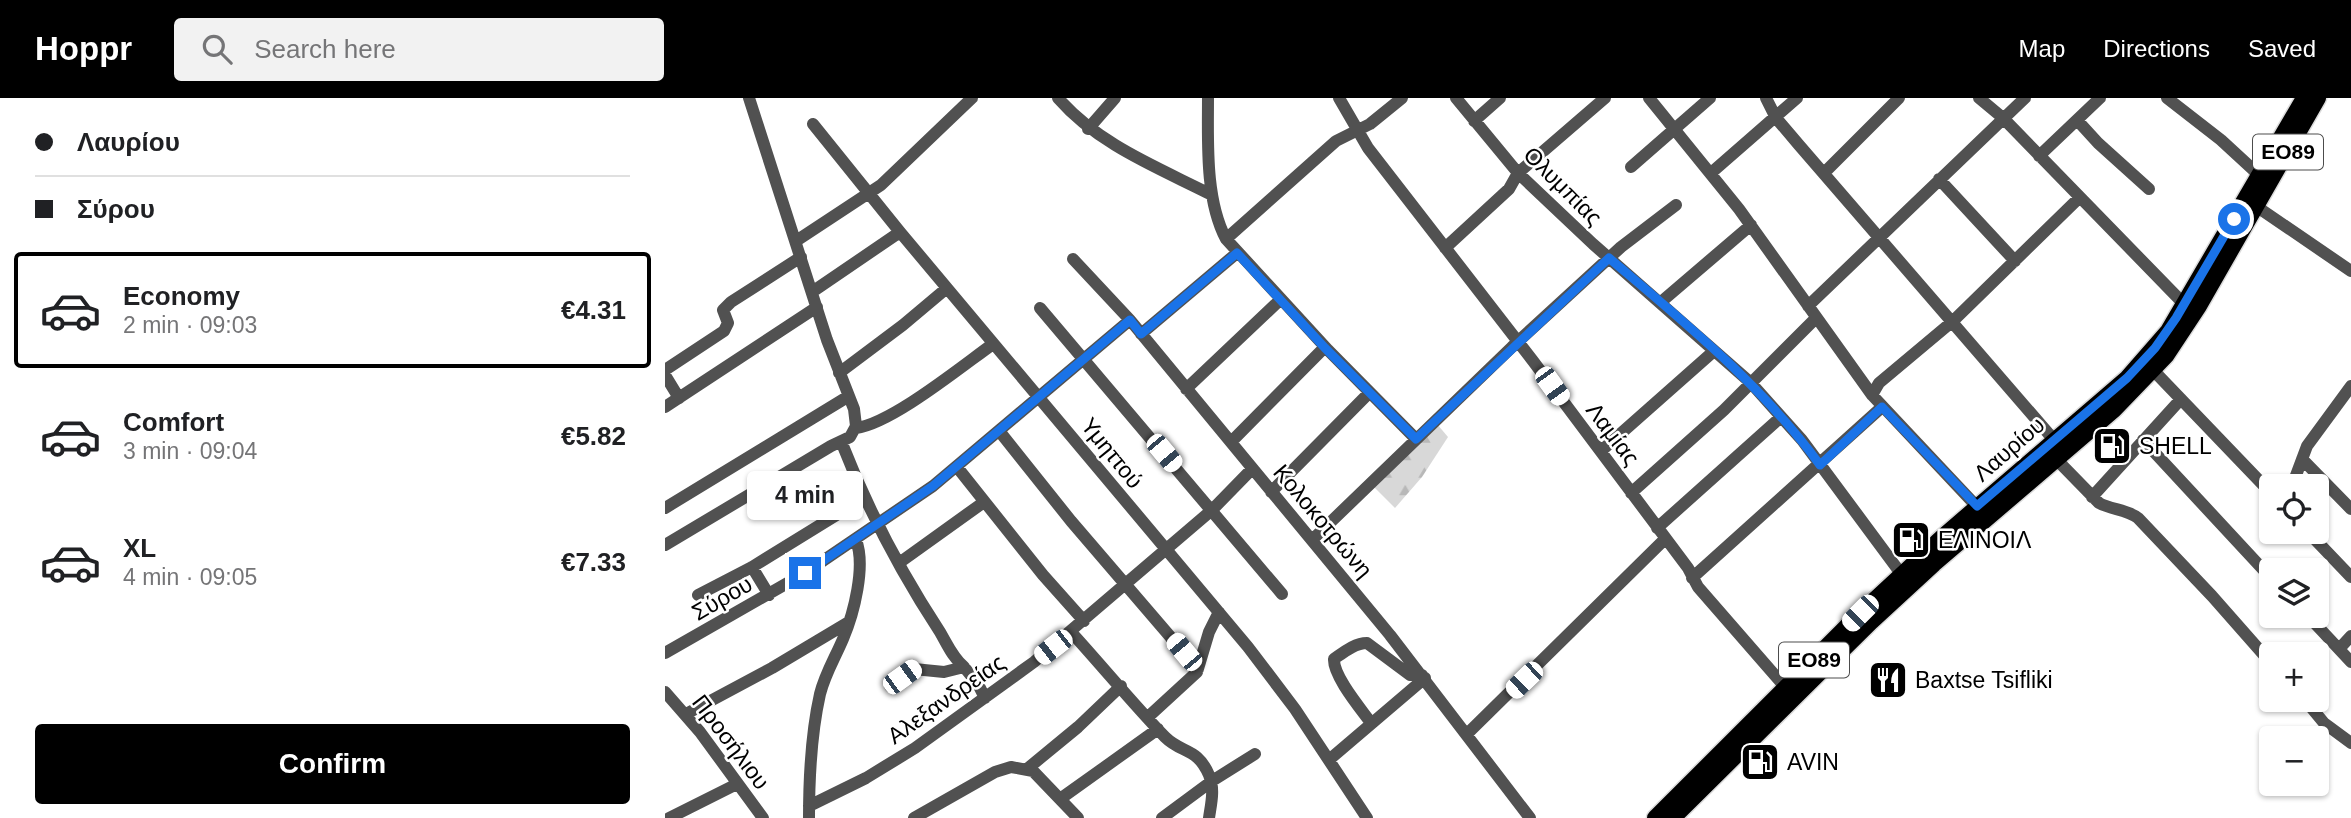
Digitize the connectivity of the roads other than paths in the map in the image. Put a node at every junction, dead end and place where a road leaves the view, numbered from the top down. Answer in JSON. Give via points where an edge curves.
{"nodes":[{"id":1,"x":749,"y":98,"type":"edge"},
{"id":2,"x":972,"y":98,"type":"edge"},
{"id":3,"x":1058,"y":98,"type":"edge"},
{"id":4,"x":1115,"y":98,"type":"edge"},
{"id":5,"x":1208,"y":98,"type":"edge"},
{"id":6,"x":1339,"y":98,"type":"edge"},
{"id":7,"x":1402,"y":98,"type":"edge"},
{"id":8,"x":1456,"y":98,"type":"edge"},
{"id":9,"x":1500,"y":98,"type":"edge"},
{"id":10,"x":1605,"y":98,"type":"edge"},
{"id":11,"x":1649,"y":98,"type":"edge"},
{"id":12,"x":1710,"y":98,"type":"edge"},
{"id":13,"x":1766,"y":98,"type":"edge"},
{"id":14,"x":1797,"y":98,"type":"edge"},
{"id":15,"x":1899,"y":98,"type":"edge"},
{"id":16,"x":1979,"y":98,"type":"edge"},
{"id":17,"x":2025,"y":98,"type":"edge"},
{"id":18,"x":2100,"y":98,"type":"edge"},
{"id":19,"x":2167,"y":98,"type":"edge"},
{"id":20,"x":2304,"y":98,"type":"edge"},
{"id":21,"x":2318,"y":98,"type":"edge"},
{"id":22,"x":1776,"y":118,"type":"junction"},
{"id":23,"x":2003,"y":118,"type":"junction"},
{"id":24,"x":2077,"y":120,"type":"junction"},
{"id":25,"x":1474,"y":121,"type":"junction"},
{"id":26,"x":813,"y":124,"type":"dead end"},
{"id":27,"x":1089,"y":129,"type":"junction"},
{"id":28,"x":1675,"y":129,"type":"junction"},
{"id":29,"x":1358,"y":131,"type":"junction"},
{"id":30,"x":2039,"y":156,"type":"junction"},
{"id":31,"x":1631,"y":167,"type":"dead end"},
{"id":32,"x":1518,"y":173,"type":"junction"},
{"id":33,"x":1711,"y":173,"type":"junction"},
{"id":34,"x":1823,"y":173,"type":"junction"},
{"id":35,"x":2259,"y":175,"type":"junction"},
{"id":36,"x":1939,"y":179,"type":"junction"},
{"id":37,"x":2149,"y":189,"type":"dead end"},
{"id":38,"x":869,"y":194,"type":"junction"},
{"id":39,"x":1212,"y":195,"type":"junction"},
{"id":40,"x":2079,"y":198,"type":"junction"},
{"id":41,"x":2251,"y":202,"type":"junction"},
{"id":42,"x":1676,"y":205,"type":"dead end"},
{"id":43,"x":1751,"y":225,"type":"junction"},
{"id":44,"x":900,"y":232,"type":"junction"},
{"id":45,"x":1879,"y":237,"type":"junction"},
{"id":46,"x":1226,"y":239,"type":"junction"},
{"id":47,"x":796,"y":241,"type":"junction"},
{"id":48,"x":1445,"y":248,"type":"junction"},
{"id":49,"x":1237,"y":253,"type":"junction"},
{"id":50,"x":801,"y":257,"type":"junction"},
{"id":51,"x":1609,"y":258,"type":"junction"},
{"id":52,"x":1073,"y":259,"type":"dead end"},
{"id":53,"x":2015,"y":261,"type":"junction"},
{"id":54,"x":2351,"y":271,"type":"edge"},
{"id":55,"x":947,"y":288,"type":"junction"},
{"id":56,"x":813,"y":292,"type":"junction"},
{"id":57,"x":1280,"y":300,"type":"junction"},
{"id":58,"x":1661,"y":302,"type":"junction"},
{"id":59,"x":2184,"y":304,"type":"junction"},
{"id":60,"x":1808,"y":306,"type":"junction"},
{"id":61,"x":817,"y":307,"type":"junction"},
{"id":62,"x":1040,"y":308,"type":"dead end"},
{"id":63,"x":1816,"y":318,"type":"junction"},
{"id":64,"x":1130,"y":320,"type":"junction"},
{"id":65,"x":1953,"y":321,"type":"junction"},
{"id":66,"x":1141,"y":334,"type":"junction"},
{"id":67,"x":1518,"y":341,"type":"junction"},
{"id":68,"x":993,"y":344,"type":"junction"},
{"id":69,"x":1325,"y":348,"type":"junction"},
{"id":70,"x":1714,"y":351,"type":"junction"},
{"id":71,"x":1085,"y":359,"type":"junction"},
{"id":72,"x":2153,"y":370,"type":"junction"},
{"id":73,"x":665,"y":372,"type":"edge"},
{"id":74,"x":839,"y":373,"type":"junction"},
{"id":75,"x":1751,"y":383,"type":"junction"},
{"id":76,"x":2351,"y":386,"type":"edge"},
{"id":77,"x":1185,"y":389,"type":"junction"},
{"id":78,"x":1369,"y":393,"type":"junction"},
{"id":79,"x":1872,"y":395,"type":"junction"},
{"id":80,"x":849,"y":397,"type":"junction"},
{"id":81,"x":679,"y":398,"type":"junction"},
{"id":82,"x":1040,"y":398,"type":"junction"},
{"id":83,"x":2181,"y":400,"type":"junction"},
{"id":84,"x":665,"y":407,"type":"edge"},
{"id":85,"x":1882,"y":407,"type":"junction"},
{"id":86,"x":1781,"y":417,"type":"junction"},
{"id":87,"x":856,"y":428,"type":"junction"},
{"id":88,"x":1000,"y":432,"type":"junction"},
{"id":89,"x":1416,"y":439,"type":"junction"},
{"id":90,"x":2054,"y":440,"type":"junction"},
{"id":91,"x":2143,"y":440,"type":"junction"},
{"id":92,"x":841,"y":441,"type":"junction"},
{"id":93,"x":1231,"y":442,"type":"junction"},
{"id":94,"x":1601,"y":451,"type":"junction"},
{"id":95,"x":2302,"y":459,"type":"junction"},
{"id":96,"x":2057,"y":460,"type":"junction"},
{"id":97,"x":1820,"y":465,"type":"junction"},
{"id":98,"x":957,"y":467,"type":"junction"},
{"id":99,"x":1252,"y":469,"type":"junction"},
{"id":100,"x":2296,"y":474,"type":"edge"},
{"id":101,"x":2259,"y":481,"type":"edge"},
{"id":102,"x":1271,"y":492,"type":"junction"},
{"id":103,"x":1631,"y":493,"type":"junction"},
{"id":104,"x":2092,"y":497,"type":"junction"},
{"id":105,"x":863,"y":498,"type":"junction"},
{"id":106,"x":984,"y":502,"type":"junction"},
{"id":107,"x":665,"y":508,"type":"edge"},
{"id":108,"x":2351,"y":509,"type":"edge"},
{"id":109,"x":1212,"y":510,"type":"junction"},
{"id":110,"x":1982,"y":512,"type":"junction"},
{"id":111,"x":877,"y":524,"type":"junction"},
{"id":112,"x":1661,"y":534,"type":"junction"},
{"id":113,"x":856,"y":540,"type":"junction"},
{"id":114,"x":1312,"y":540,"type":"junction"},
{"id":115,"x":2319,"y":544,"type":"edge"},
{"id":116,"x":665,"y":545,"type":"edge"},
{"id":117,"x":1165,"y":550,"type":"junction"},
{"id":118,"x":899,"y":563,"type":"junction"},
{"id":119,"x":2259,"y":565,"type":"edge"},
{"id":120,"x":752,"y":567,"type":"junction"},
{"id":121,"x":1902,"y":575,"type":"junction"},
{"id":122,"x":2351,"y":577,"type":"edge"},
{"id":123,"x":1692,"y":578,"type":"junction"},
{"id":124,"x":1125,"y":583,"type":"junction"},
{"id":125,"x":1282,"y":594,"type":"dead end"},
{"id":126,"x":698,"y":595,"type":"dead end"},
{"id":127,"x":769,"y":595,"type":"junction"},
{"id":128,"x":1219,"y":612,"type":"junction"},
{"id":129,"x":1377,"y":619,"type":"junction"},
{"id":130,"x":1084,"y":621,"type":"junction"},
{"id":131,"x":849,"y":622,"type":"junction"},
{"id":132,"x":2319,"y":628,"type":"edge"},
{"id":133,"x":1071,"y":632,"type":"junction"},
{"id":134,"x":2351,"y":636,"type":"edge"},
{"id":135,"x":1367,"y":643,"type":"junction"},
{"id":136,"x":2259,"y":649,"type":"edge"},
{"id":137,"x":2339,"y":649,"type":"junction"},
{"id":138,"x":665,"y":653,"type":"edge"},
{"id":139,"x":2351,"y":662,"type":"edge"},
{"id":140,"x":964,"y":667,"type":"junction"},
{"id":141,"x":1198,"y":669,"type":"junction"},
{"id":142,"x":1424,"y":676,"type":"junction"},
{"id":143,"x":890,"y":686,"type":"dead end"},
{"id":144,"x":1121,"y":686,"type":"junction"},
{"id":145,"x":1786,"y":688,"type":"junction"},
{"id":146,"x":665,"y":692,"type":"edge"},
{"id":147,"x":985,"y":698,"type":"junction"},
{"id":148,"x":2315,"y":712,"type":"edge"},
{"id":149,"x":686,"y":714,"type":"junction"},
{"id":150,"x":1148,"y":717,"type":"junction"},
{"id":151,"x":1371,"y":723,"type":"junction"},
{"id":152,"x":1157,"y":729,"type":"junction"},
{"id":153,"x":1467,"y":734,"type":"junction"},
{"id":154,"x":2351,"y":743,"type":"edge"},
{"id":155,"x":1255,"y":754,"type":"dead end"},
{"id":156,"x":1330,"y":760,"type":"junction"},
{"id":157,"x":1027,"y":769,"type":"junction"},
{"id":158,"x":1212,"y":781,"type":"junction"},
{"id":159,"x":737,"y":784,"type":"junction"},
{"id":160,"x":1060,"y":799,"type":"junction"},
{"id":161,"x":809,"y":812,"type":"edge"},
{"id":162,"x":1074,"y":817,"type":"edge"},
{"id":163,"x":669,"y":818,"type":"edge"},
{"id":164,"x":763,"y":818,"type":"edge"},
{"id":165,"x":914,"y":818,"type":"edge"},
{"id":166,"x":1162,"y":818,"type":"edge"},
{"id":167,"x":1209,"y":818,"type":"edge"},
{"id":168,"x":1367,"y":818,"type":"edge"},
{"id":169,"x":1530,"y":818,"type":"edge"},
{"id":170,"x":1655,"y":818,"type":"edge"},
{"id":171,"x":1674,"y":818,"type":"edge"}],
"edges":[{"from":1,"to":47,"type":"street"},
{"from":2,"to":38,"type":"street"},
{"from":3,"to":27,"type":"street"},
{"from":4,"to":27,"type":"street"},
{"from":5,"to":39,"type":"street"},
{"from":6,"to":29,"type":"street","name":"Λαμίας"},
{"from":7,"to":29,"type":"street"},
{"from":8,"to":25,"type":"street","name":"Ολυμπίας"},
{"from":9,"to":25,"type":"street"},
{"from":10,"to":32,"type":"street"},
{"from":11,"to":28,"type":"street"},
{"from":12,"to":28,"type":"street"},
{"from":13,"to":22,"type":"street"},
{"from":14,"to":22,"type":"street"},
{"from":15,"to":34,"type":"street"},
{"from":16,"to":23,"type":"street"},
{"from":17,"to":23,"type":"street"},
{"from":18,"to":24,"type":"street"},
{"from":19,"to":35,"type":"street"},
{"from":20,"to":35,"type":"main road","name":"Λαυρίου","number":"ΕΟ89"},
{"from":21,"to":41,"type":"main road","name":"Λαυρίου","number":"ΕΟ89"},
{"from":22,"to":33,"type":"street"},
{"from":22,"to":34,"type":"street"},
{"from":23,"to":30,"type":"street"},
{"from":23,"to":36,"type":"street"},
{"from":24,"to":30,"type":"street"},
{"from":24,"to":37,"type":"street"},
{"from":25,"to":32,"type":"street","name":"Ολυμπίας"},
{"from":26,"to":38,"type":"street","name":"Υμηττού"},
{"from":27,"to":39,"type":"street"},
{"from":28,"to":31,"type":"street"},
{"from":28,"to":33,"type":"street"},
{"from":29,"to":46,"type":"street","via":[[1336,141]]},
{"from":29,"to":48,"type":"street","name":"Λαμίας"},
{"from":30,"to":40,"type":"street"},
{"from":32,"to":48,"type":"street","via":[[1509,188]]},
{"from":32,"to":51,"type":"street","name":"Ολυμπίας"},
{"from":33,"to":43,"type":"street"},
{"from":34,"to":45,"type":"street"},
{"from":35,"to":41,"type":"main road","name":"Λαυρίου","number":"ΕΟ89"},
{"from":36,"to":45,"type":"street"},
{"from":36,"to":53,"type":"street"},
{"from":38,"to":44,"type":"street","name":"Υμηττού"},
{"from":38,"to":47,"type":"street"},
{"from":39,"to":46,"type":"street"},
{"from":40,"to":53,"type":"street"},
{"from":40,"to":59,"type":"street"},
{"from":41,"to":54,"type":"street"},
{"from":41,"to":59,"type":"main road","name":"Λαυρίου","number":"ΕΟ89"},
{"from":41,"to":72,"type":"main road","name":"Λαυρίου","number":"ΕΟ89","via":[[2179,338]]},
{"from":42,"to":51,"type":"street"},
{"from":43,"to":58,"type":"street"},
{"from":43,"to":60,"type":"street"},
{"from":44,"to":55,"type":"street","name":"Υμηττού"},
{"from":44,"to":56,"type":"street"},
{"from":45,"to":60,"type":"street"},
{"from":45,"to":65,"type":"street"},
{"from":46,"to":49,"type":"street"},
{"from":47,"to":50,"type":"street"},
{"from":48,"to":67,"type":"street","name":"Λαμίας"},
{"from":49,"to":57,"type":"street"},
{"from":49,"to":66,"type":"street"},
{"from":50,"to":56,"type":"street"},
{"from":50,"to":73,"type":"street","via":[[731,302],[723,310],[728,323],[724,331]]},
{"from":51,"to":58,"type":"street","name":"Ολυμπίας"},
{"from":51,"to":67,"type":"street"},
{"from":52,"to":64,"type":"street","name":"Κολοκοτρώνη"},
{"from":53,"to":65,"type":"street"},
{"from":55,"to":68,"type":"street","name":"Υμηττού"},
{"from":55,"to":74,"type":"street"},
{"from":56,"to":61,"type":"street"},
{"from":57,"to":69,"type":"street"},
{"from":57,"to":77,"type":"street"},
{"from":58,"to":70,"type":"street","name":"Ολυμπίας"},
{"from":59,"to":90,"type":"main road","name":"Λαυρίου","number":"ΕΟ89","via":[[2135,370]]},
{"from":60,"to":63,"type":"street"},
{"from":61,"to":74,"type":"street"},
{"from":61,"to":81,"type":"street"},
{"from":62,"to":71,"type":"street"},
{"from":63,"to":75,"type":"street"},
{"from":63,"to":79,"type":"street"},
{"from":64,"to":66,"type":"street","name":"Κολοκοτρώνη"},
{"from":64,"to":71,"type":"street","name":"Σύρου"},
{"from":65,"to":79,"type":"street","via":[[1879,383]]},
{"from":65,"to":90,"type":"street"},
{"from":66,"to":77,"type":"street","name":"Κολοκοτρώνη"},
{"from":67,"to":89,"type":"street"},
{"from":67,"to":94,"type":"street","name":"Λαμίας"},
{"from":68,"to":82,"type":"street","name":"Υμηττού"},
{"from":68,"to":87,"type":"street","via":[[904,406]]},
{"from":69,"to":78,"type":"street"},
{"from":69,"to":93,"type":"street"},
{"from":70,"to":75,"type":"street","name":"Ολυμπίας"},
{"from":70,"to":94,"type":"street"},
{"from":71,"to":82,"type":"street","name":"Σύρου"},
{"from":71,"to":109,"type":"street"},
{"from":72,"to":83,"type":"street"},
{"from":72,"to":96,"type":"main road","name":"Λαυρίου","number":"ΕΟ89"},
{"from":73,"to":81,"type":"street"},
{"from":74,"to":80,"type":"street"},
{"from":75,"to":86,"type":"street","name":"Ολυμπίας"},
{"from":75,"to":103,"type":"street"},
{"from":76,"to":95,"type":"street","via":[[2309,442]]},
{"from":77,"to":93,"type":"street","name":"Κολοκοτρώνη"},
{"from":78,"to":89,"type":"street"},
{"from":78,"to":102,"type":"street"},
{"from":79,"to":85,"type":"street"},
{"from":80,"to":87,"type":"street"},
{"from":80,"to":107,"type":"street"},
{"from":81,"to":84,"type":"street"},
{"from":82,"to":88,"type":"street","name":"Σύρου"},
{"from":82,"to":117,"type":"street","name":"Υμηττού"},
{"from":83,"to":91,"type":"street"},
{"from":83,"to":101,"type":"street"},
{"from":85,"to":97,"type":"street"},
{"from":85,"to":110,"type":"street"},
{"from":86,"to":97,"type":"street","name":"Ολυμπίας"},
{"from":86,"to":112,"type":"street"},
{"from":87,"to":92,"type":"street"},
{"from":88,"to":98,"type":"street","name":"Σύρου"},
{"from":88,"to":124,"type":"street"},
{"from":89,"to":114,"type":"street"},
{"from":90,"to":110,"type":"main road","name":"Λαυρίου","number":"ΕΟ89"},
{"from":91,"to":104,"type":"street"},
{"from":91,"to":119,"type":"street"},
{"from":92,"to":105,"type":"street"},
{"from":92,"to":116,"type":"street"},
{"from":93,"to":99,"type":"street","name":"Κολοκοτρώνη"},
{"from":94,"to":103,"type":"street","name":"Λαμίας"},
{"from":95,"to":100,"type":"street"},
{"from":95,"to":108,"type":"street"},
{"from":96,"to":104,"type":"street"},
{"from":96,"to":110,"type":"main road","name":"Λαυρίου","number":"ΕΟ89"},
{"from":97,"to":121,"type":"street","name":"Ολυμπίας"},
{"from":97,"to":123,"type":"street"},
{"from":98,"to":106,"type":"street"},
{"from":98,"to":111,"type":"street","name":"Σύρου"},
{"from":99,"to":102,"type":"street","name":"Κολοκοτρώνη"},
{"from":99,"to":109,"type":"street","name":"Αλεξανδρείας"},
{"from":102,"to":114,"type":"street","name":"Κολοκοτρώνη"},
{"from":103,"to":112,"type":"street","name":"Λαμίας"},
{"from":104,"to":136,"type":"street","via":[[2138,518]]},
{"from":105,"to":111,"type":"street"},
{"from":105,"to":120,"type":"street"},
{"from":106,"to":118,"type":"street"},
{"from":106,"to":130,"type":"street"},
{"from":109,"to":117,"type":"street","name":"Αλεξανδρείας"},
{"from":109,"to":125,"type":"street"},
{"from":110,"to":121,"type":"main road","name":"Λαυρίου","number":"ΕΟ89"},
{"from":110,"to":171,"type":"main road","name":"Λαυρίου","number":"ΕΟ89"},
{"from":111,"to":113,"type":"street","name":"Σύρου"},
{"from":111,"to":118,"type":"street"},
{"from":112,"to":123,"type":"street","name":"Λαμίας"},
{"from":112,"to":153,"type":"street"},
{"from":113,"to":127,"type":"street","name":"Σύρου"},
{"from":113,"to":131,"type":"street","via":[[860,567]]},
{"from":114,"to":129,"type":"street","name":"Κολοκοτρώνη"},
{"from":115,"to":122,"type":"street"},
{"from":117,"to":124,"type":"street","name":"Αλεξανδρείας"},
{"from":117,"to":128,"type":"street","name":"Υμηττού"},
{"from":118,"to":140,"type":"street"},
{"from":120,"to":126,"type":"street"},
{"from":120,"to":127,"type":"street"},
{"from":121,"to":145,"type":"main road","name":"Λαυρίου","number":"ΕΟ89"},
{"from":123,"to":145,"type":"street","name":"Λαμίας"},
{"from":124,"to":130,"type":"street","name":"Αλεξανδρείας"},
{"from":124,"to":141,"type":"street"},
{"from":127,"to":138,"type":"street","name":"Σύρου"},
{"from":128,"to":141,"type":"street"},
{"from":128,"to":156,"type":"street","name":"Υμηττού"},
{"from":129,"to":135,"type":"street"},
{"from":129,"to":142,"type":"street","name":"Κολοκοτρώνη"},
{"from":130,"to":133,"type":"street","name":"Αλεξανδρείας"},
{"from":131,"to":149,"type":"street"},
{"from":131,"to":161,"type":"street","via":[[820,695],[813,732]]},
{"from":132,"to":137,"type":"street"},
{"from":133,"to":144,"type":"street"},
{"from":133,"to":147,"type":"street","name":"Αλεξανδρείας"},
{"from":134,"to":137,"type":"street"},
{"from":135,"to":142,"type":"street","via":[[1410,675]]},
{"from":135,"to":151,"type":"street","via":[[1345,650],[1333,664]]},
{"from":137,"to":139,"type":"street"},
{"from":140,"to":143,"type":"street","via":[[944,672],[914,669]]},
{"from":140,"to":147,"type":"street"},
{"from":141,"to":150,"type":"street"},
{"from":142,"to":151,"type":"street"},
{"from":142,"to":153,"type":"street","name":"Κολοκοτρώνη"},
{"from":144,"to":150,"type":"street"},
{"from":144,"to":157,"type":"street"},
{"from":145,"to":170,"type":"main road","name":"Λαυρίου","number":"ΕΟ89"},
{"from":146,"to":149,"type":"street","name":"Προσήλιου"},
{"from":147,"to":161,"type":"street","name":"Αλεξανδρείας","via":[[915,748]]},
{"from":148,"to":154,"type":"street"},
{"from":149,"to":159,"type":"street","name":"Προσήλιου"},
{"from":150,"to":152,"type":"street"},
{"from":151,"to":156,"type":"street"},
{"from":152,"to":158,"type":"street","via":[[1196,756]]},
{"from":152,"to":160,"type":"street"},
{"from":153,"to":169,"type":"street","name":"Κολοκοτρώνη"},
{"from":155,"to":158,"type":"street"},
{"from":156,"to":168,"type":"street","name":"Υμηττού"},
{"from":157,"to":160,"type":"street"},
{"from":157,"to":165,"type":"street","via":[[1001,769]]},
{"from":158,"to":166,"type":"street"},
{"from":158,"to":167,"type":"street"},
{"from":159,"to":163,"type":"street"},
{"from":159,"to":164,"type":"street","name":"Προσήλιου"},
{"from":160,"to":162,"type":"street"}]}
